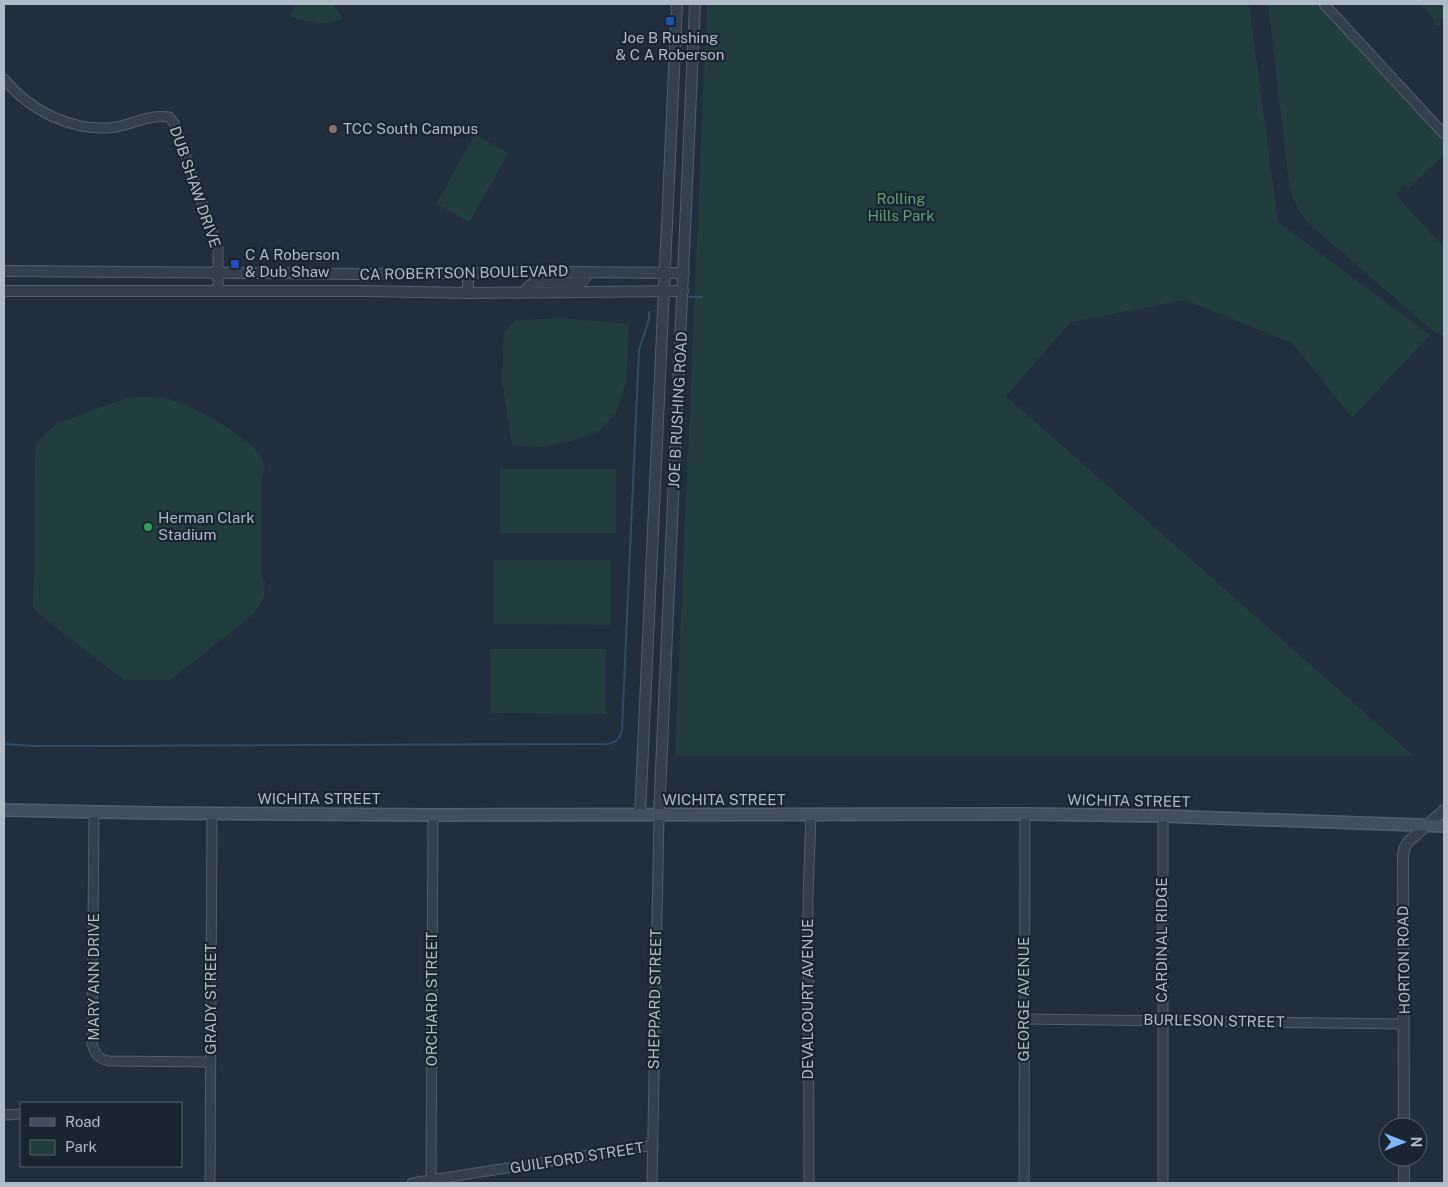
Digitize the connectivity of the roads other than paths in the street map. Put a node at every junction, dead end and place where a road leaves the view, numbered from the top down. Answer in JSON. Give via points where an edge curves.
{"nodes":[{"id":1,"x":677,"y":4,"type":"edge"},
{"id":2,"x":695,"y":4,"type":"edge"},
{"id":3,"x":1324,"y":4,"type":"edge"},
{"id":4,"x":675,"y":40,"type":"junction"},
{"id":5,"x":694,"y":41,"type":"junction"},
{"id":6,"x":4,"y":79,"type":"edge"},
{"id":7,"x":1444,"y":134,"type":"edge"},
{"id":8,"x":4,"y":271,"type":"edge"},
{"id":9,"x":218,"y":272,"type":"junction"},
{"id":10,"x":468,"y":272,"type":"junction"},
{"id":11,"x":585,"y":272,"type":"junction"},
{"id":12,"x":664,"y":273,"type":"junction"},
{"id":13,"x":684,"y":273,"type":"junction"},
{"id":14,"x":363,"y":274,"type":"junction"},
{"id":15,"x":4,"y":291,"type":"edge"},
{"id":16,"x":218,"y":291,"type":"junction"},
{"id":17,"x":364,"y":291,"type":"junction"},
{"id":18,"x":663,"y":291,"type":"junction"},
{"id":19,"x":684,"y":291,"type":"junction"},
{"id":20,"x":524,"y":292,"type":"junction"},
{"id":21,"x":468,"y":293,"type":"junction"},
{"id":22,"x":4,"y":810,"type":"edge"},
{"id":23,"x":1444,"y":810,"type":"edge"},
{"id":24,"x":94,"y":813,"type":"junction"},
{"id":25,"x":212,"y":814,"type":"junction"},
{"id":26,"x":811,"y":814,"type":"junction"},
{"id":27,"x":1025,"y":814,"type":"junction"},
{"id":28,"x":433,"y":815,"type":"junction"},
{"id":29,"x":640,"y":815,"type":"junction"},
{"id":30,"x":659,"y":815,"type":"junction"},
{"id":31,"x":1163,"y":816,"type":"junction"},
{"id":32,"x":1426,"y":826,"type":"junction"},
{"id":33,"x":1444,"y":826,"type":"edge"},
{"id":34,"x":1024,"y":1019,"type":"junction"},
{"id":35,"x":1162,"y":1020,"type":"junction"},
{"id":36,"x":1404,"y":1024,"type":"junction"},
{"id":37,"x":210,"y":1062,"type":"junction"},
{"id":38,"x":20,"y":1114,"type":"edge"},
{"id":39,"x":4,"y":1115,"type":"edge"},
{"id":40,"x":1404,"y":1117,"type":"edge"},
{"id":41,"x":653,"y":1145,"type":"junction"},
{"id":42,"x":1404,"y":1167,"type":"edge"},
{"id":43,"x":431,"y":1181,"type":"edge"},
{"id":44,"x":210,"y":1183,"type":"edge"},
{"id":45,"x":412,"y":1183,"type":"edge"},
{"id":46,"x":652,"y":1183,"type":"edge"},
{"id":47,"x":809,"y":1183,"type":"edge"},
{"id":48,"x":1024,"y":1183,"type":"edge"},
{"id":49,"x":1163,"y":1183,"type":"edge"},
{"id":50,"x":1404,"y":1183,"type":"edge"}],
"edges":[{"from":1,"to":4,"type":"street","name":"JOE B RUSHING ROAD"},
{"from":2,"to":5,"type":"street","name":"JOE B RUSHING ROAD"},
{"from":3,"to":7,"type":"street"},
{"from":4,"to":5,"type":"street"},
{"from":4,"to":12,"type":"street","name":"JOE B RUSHING ROAD"},
{"from":5,"to":13,"type":"street","name":"JOE B RUSHING ROAD"},
{"from":6,"to":9,"type":"street","name":"DUB SHAW DRIVE","via":[[31,105],[74,124],[117,127],[158,115],[169,117],[214,234],[218,248]]},
{"from":8,"to":9,"type":"street","name":"CA ROBERTSON BOULEVARD"},
{"from":9,"to":14,"type":"street","name":"CA ROBERTSON BOULEVARD"},
{"from":9,"to":16,"type":"street","name":"DUB SHAW DRIVE"},
{"from":10,"to":11,"type":"street","name":"CA ROBERTSON BOULEVARD"},
{"from":10,"to":14,"type":"street","name":"CA ROBERTSON BOULEVARD"},
{"from":10,"to":21,"type":"street"},
{"from":11,"to":12,"type":"street","name":"CA ROBERTSON BOULEVARD"},
{"from":11,"to":20,"type":"street","via":[[582,282],[536,283]]},
{"from":12,"to":13,"type":"street","name":"CA ROBERTSON BOULEVARD"},
{"from":12,"to":18,"type":"street","name":"JOE B RUSHING ROAD"},
{"from":13,"to":19,"type":"street","name":"JOE B RUSHING ROAD"},
{"from":14,"to":17,"type":"street"},
{"from":15,"to":16,"type":"street","name":"CA ROBERTSON BOULEVARD"},
{"from":16,"to":17,"type":"street","name":"CA ROBERTSON BOULEVARD"},
{"from":17,"to":21,"type":"street","name":"CA ROBERTSON BOULEVARD"},
{"from":18,"to":19,"type":"street","name":"CA ROBERTSON BOULEVARD"},
{"from":18,"to":20,"type":"street","name":"CA ROBERTSON BOULEVARD"},
{"from":18,"to":29,"type":"street","name":"JOE B RUSHING ROAD"},
{"from":19,"to":30,"type":"street","name":"JOE B RUSHING ROAD"},
{"from":20,"to":21,"type":"street","name":"CA ROBERTSON BOULEVARD"},
{"from":22,"to":24,"type":"main road","name":"WICHITA STREET"},
{"from":23,"to":32,"type":"street","name":"HORTON ROAD"},
{"from":24,"to":25,"type":"main road","name":"WICHITA STREET"},
{"from":24,"to":37,"type":"street","name":"MARY ANN DRIVE","via":[[94,1052],[100,1059],[109,1061]]},
{"from":25,"to":28,"type":"main road","name":"WICHITA STREET"},
{"from":25,"to":37,"type":"street","name":"GRADY STREET"},
{"from":26,"to":27,"type":"main road","name":"WICHITA STREET"},
{"from":26,"to":30,"type":"main road","name":"WICHITA STREET"},
{"from":26,"to":47,"type":"street","name":"DEVALCOURT AVENUE","via":[[808,896]]},
{"from":27,"to":31,"type":"main road","name":"WICHITA STREET"},
{"from":27,"to":34,"type":"street","name":"GEORGE AVENUE"},
{"from":28,"to":29,"type":"main road","name":"WICHITA STREET"},
{"from":28,"to":43,"type":"street","name":"ORCHARD STREET"},
{"from":29,"to":30,"type":"main road","name":"WICHITA STREET"},
{"from":30,"to":41,"type":"street","name":"SHEPPARD STREET"},
{"from":31,"to":32,"type":"main road","name":"WICHITA STREET"},
{"from":31,"to":35,"type":"street","name":"CARDINAL RIDGE"},
{"from":32,"to":33,"type":"main road","name":"WICHITA STREET"},
{"from":32,"to":36,"type":"street","name":"HORTON ROAD","via":[[1408,842],[1403,855]]},
{"from":34,"to":35,"type":"street","name":"BURLESON STREET"},
{"from":34,"to":48,"type":"street","name":"GEORGE AVENUE"},
{"from":35,"to":36,"type":"street","name":"BURLESON STREET"},
{"from":35,"to":49,"type":"street","name":"CARDINAL RIDGE"},
{"from":36,"to":40,"type":"street","name":"HORTON ROAD"},
{"from":37,"to":44,"type":"street","name":"GRADY STREET"},
{"from":38,"to":39,"type":"street"},
{"from":41,"to":43,"type":"street","name":"GUILFORD STREET"},
{"from":41,"to":46,"type":"street","name":"SHEPPARD STREET"},
{"from":42,"to":50,"type":"street"},
{"from":43,"to":45,"type":"street","name":"GUILFORD STREET"}]}
